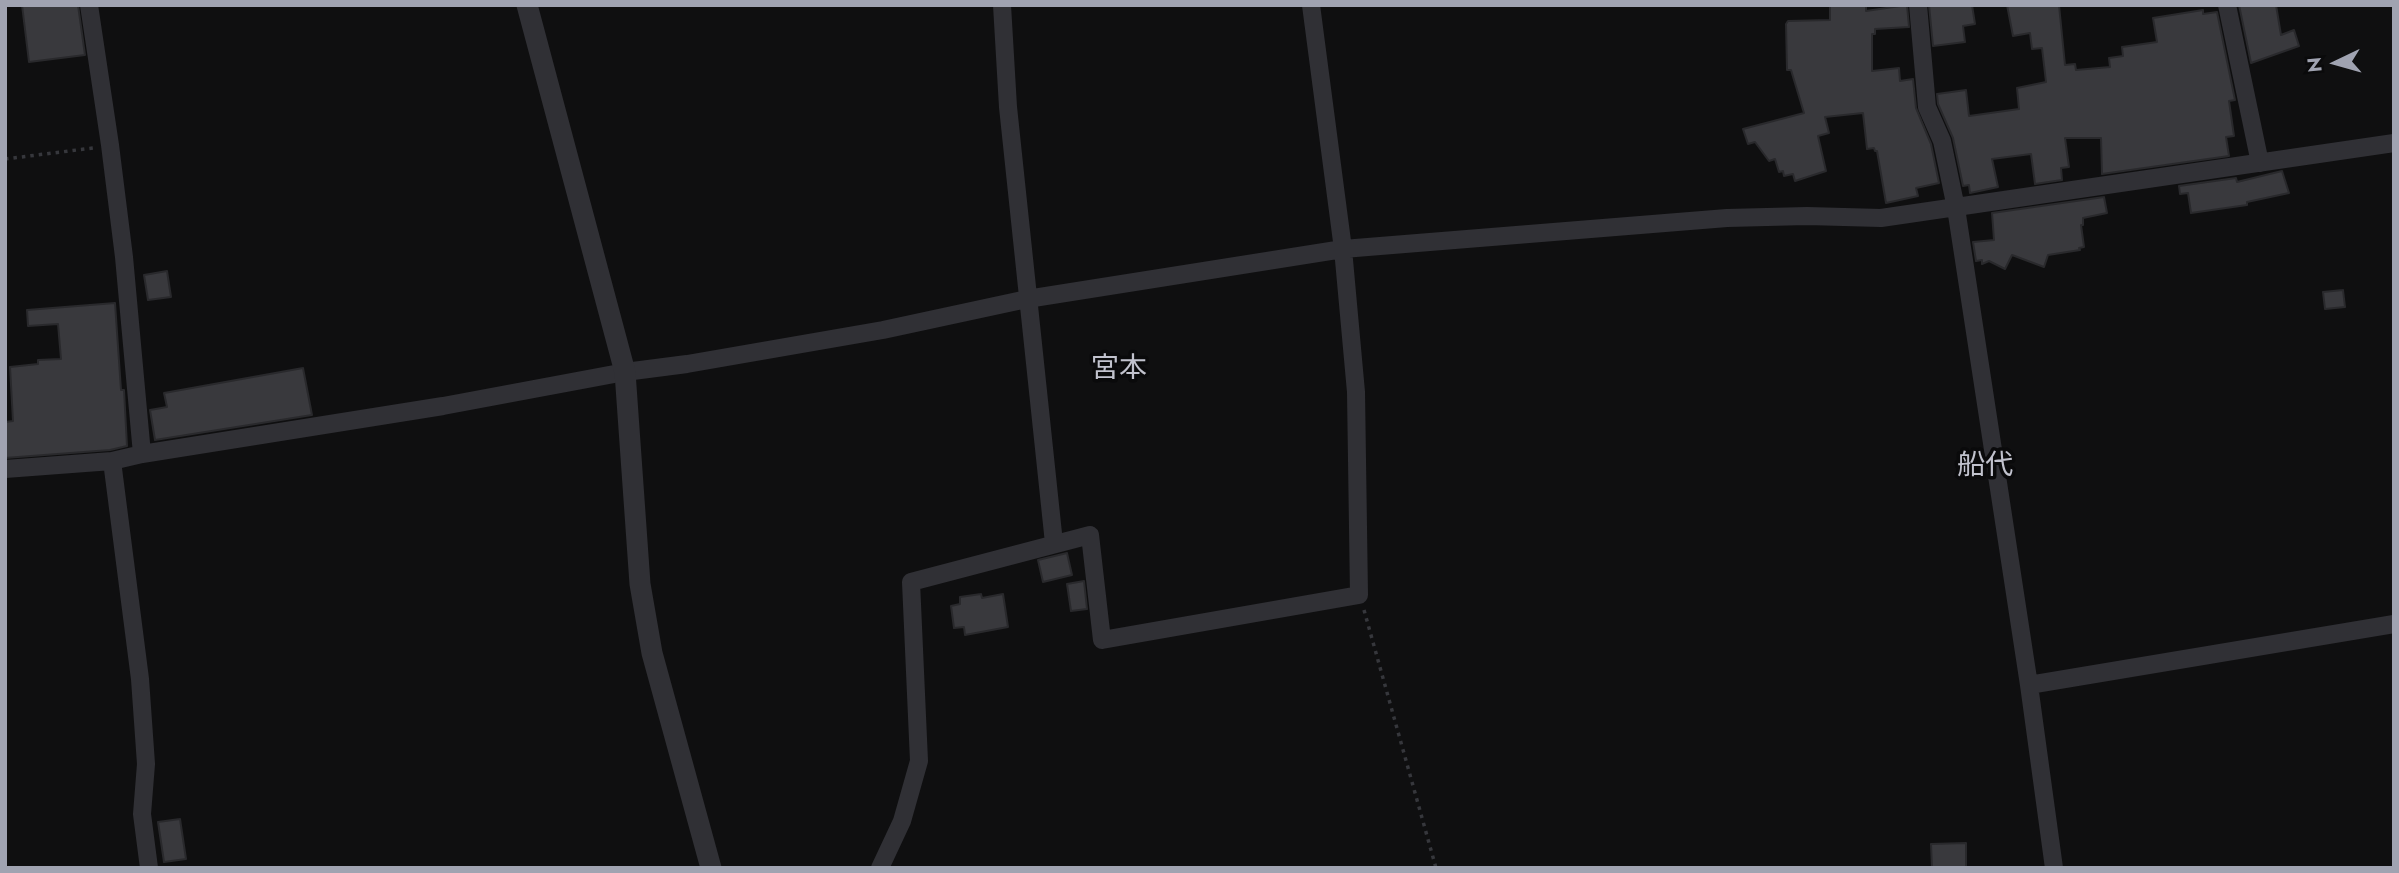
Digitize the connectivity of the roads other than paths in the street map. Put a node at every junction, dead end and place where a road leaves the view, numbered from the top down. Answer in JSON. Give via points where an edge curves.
{"nodes":[{"id":1,"x":89,"y":5,"type":"edge"},
{"id":2,"x":527,"y":5,"type":"edge"},
{"id":3,"x":1002,"y":5,"type":"edge"},
{"id":4,"x":1311,"y":5,"type":"edge"},
{"id":5,"x":1918,"y":5,"type":"edge"},
{"id":6,"x":2227,"y":5,"type":"edge"},
{"id":7,"x":2394,"y":143,"type":"edge"},
{"id":8,"x":2260,"y":163,"type":"junction"},
{"id":9,"x":1955,"y":208,"type":"junction"},
{"id":10,"x":1343,"y":249,"type":"junction"},
{"id":11,"x":1027,"y":299,"type":"junction"},
{"id":12,"x":625,"y":372,"type":"junction"},
{"id":13,"x":142,"y":454,"type":"junction"},
{"id":14,"x":112,"y":461,"type":"junction"},
{"id":15,"x":5,"y":469,"type":"edge"},
{"id":16,"x":1054,"y":543,"type":"junction"},
{"id":17,"x":2394,"y":624,"type":"edge"},
{"id":18,"x":2029,"y":685,"type":"junction"},
{"id":19,"x":149,"y":868,"type":"edge"},
{"id":20,"x":711,"y":868,"type":"edge"},
{"id":21,"x":880,"y":868,"type":"edge"},
{"id":22,"x":2054,"y":868,"type":"edge"}],
"edges":[{"from":1,"to":13,"type":"street","via":[[124,257]]},
{"from":2,"to":12,"type":"street"},
{"from":3,"to":11,"type":"street"},
{"from":4,"to":10,"type":"street"},
{"from":5,"to":9,"type":"street","via":[[1927,107],[1942,141]]},
{"from":6,"to":8,"type":"street"},
{"from":7,"to":8,"type":"street"},
{"from":8,"to":9,"type":"street"},
{"from":9,"to":10,"type":"street","via":[[1881,218],[1727,218]]},
{"from":9,"to":18,"type":"street"},
{"from":10,"to":11,"type":"street"},
{"from":10,"to":16,"type":"street","via":[[1356,392],[1359,594],[1102,640],[1090,535]]},
{"from":11,"to":12,"type":"street","via":[[687,365]]},
{"from":11,"to":16,"type":"street"},
{"from":12,"to":13,"type":"street"},
{"from":12,"to":20,"type":"street","via":[[640,584],[652,653]]},
{"from":13,"to":14,"type":"street"},
{"from":14,"to":15,"type":"street"},
{"from":14,"to":19,"type":"street","via":[[140,679],[146,764],[142,814]]},
{"from":16,"to":21,"type":"street","via":[[911,582],[919,761],[902,821]]},
{"from":17,"to":18,"type":"street"},
{"from":18,"to":22,"type":"street"}]}
